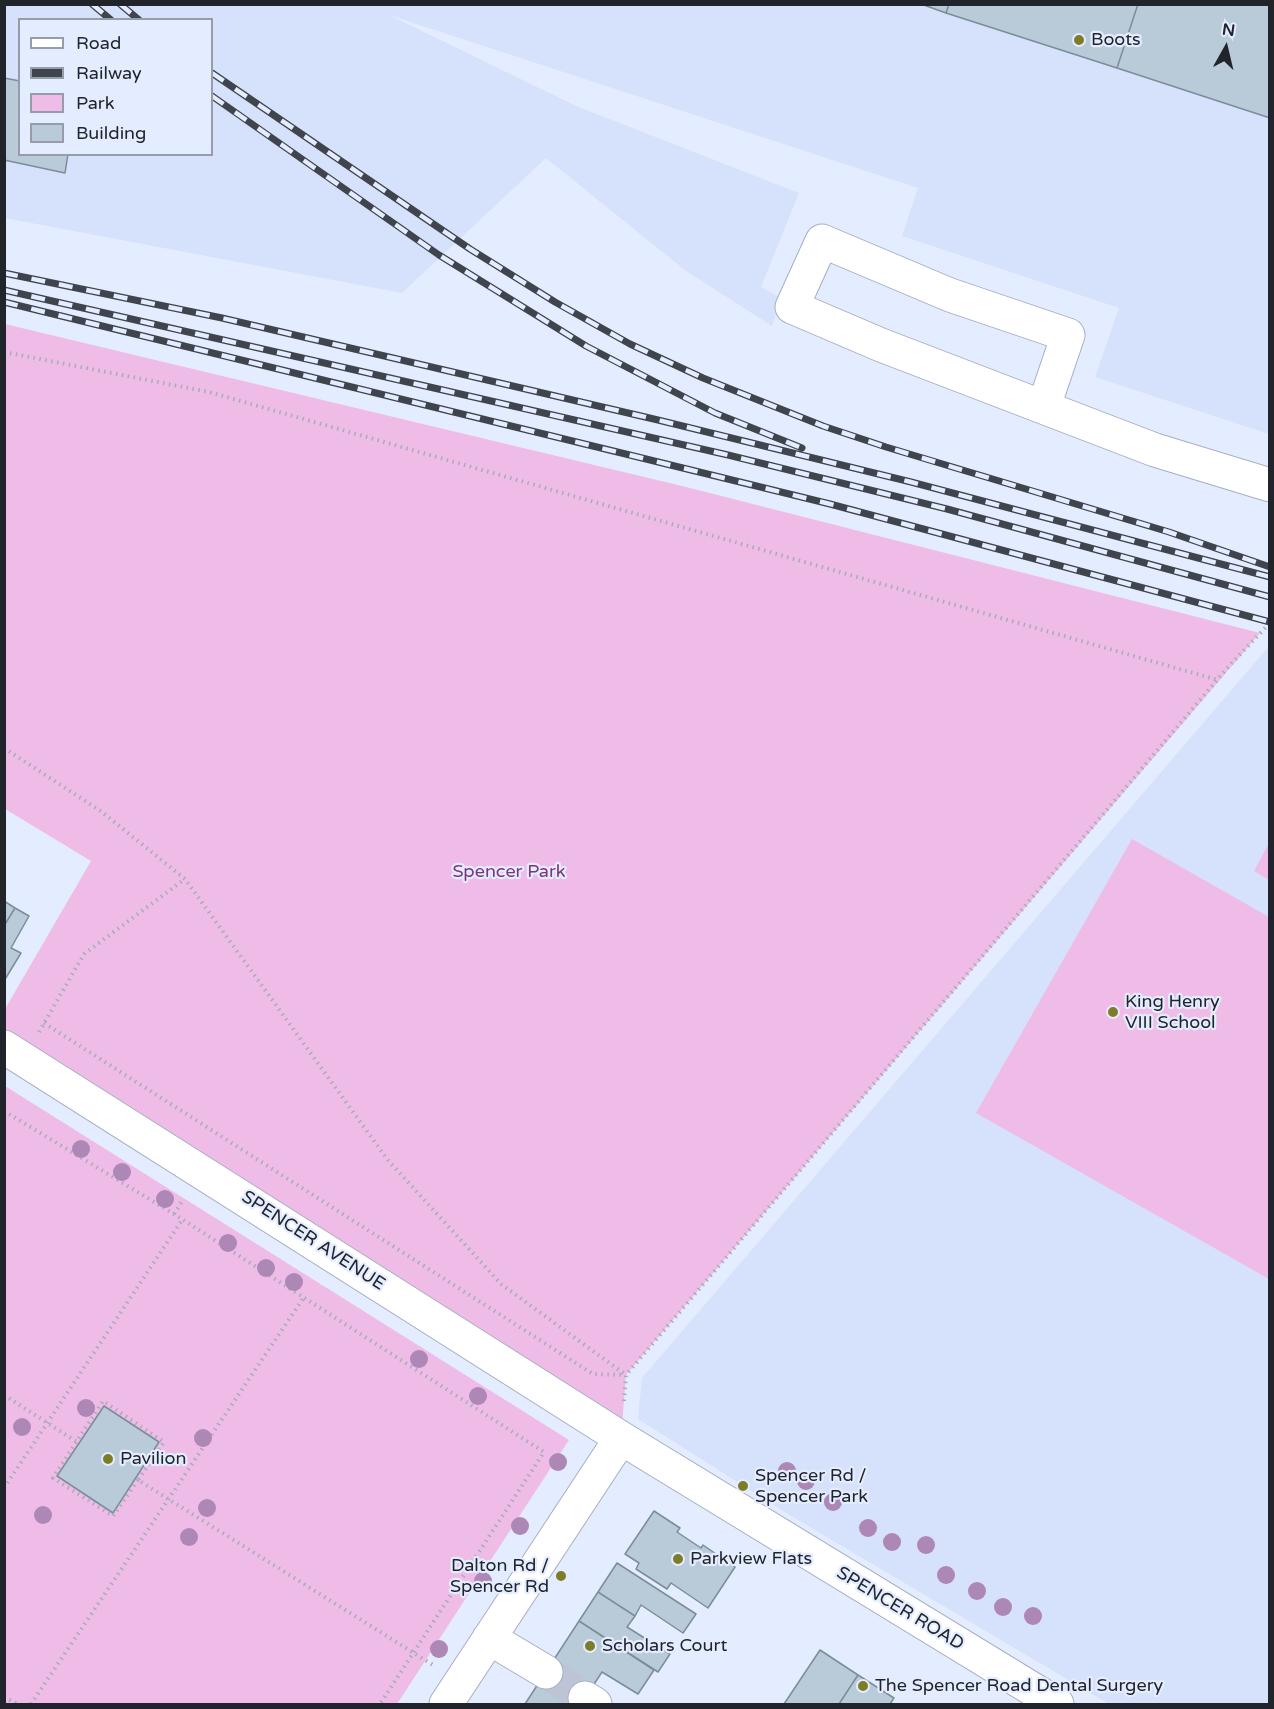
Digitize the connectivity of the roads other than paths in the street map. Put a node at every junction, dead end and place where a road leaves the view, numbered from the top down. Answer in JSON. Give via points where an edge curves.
{"nodes":[{"id":1,"x":1044,"y":406,"type":"junction"},
{"id":2,"x":1269,"y":484,"type":"edge"},
{"id":3,"x":14,"y":1053,"type":"edge"},
{"id":4,"x":621,"y":1437,"type":"junction"},
{"id":5,"x":489,"y":1638,"type":"junction"},
{"id":6,"x":546,"y":1672,"type":"tunnel mouth"},
{"id":7,"x":446,"y":1704,"type":"edge"},
{"id":8,"x":1057,"y":1704,"type":"edge"}],
"edges":[{"from":1,"to":1,"type":"street","via":[[792,307],[822,241],[950,295],[1068,335]]},
{"from":1,"to":2,"type":"street","via":[[1155,450]]},
{"from":3,"to":4,"type":"street","name":"SPENCER AVENUE"},
{"from":4,"to":5,"type":"street"},
{"from":4,"to":8,"type":"street","name":"SPENCER ROAD"},
{"from":5,"to":6,"type":"street"},
{"from":5,"to":7,"type":"street"}]}
